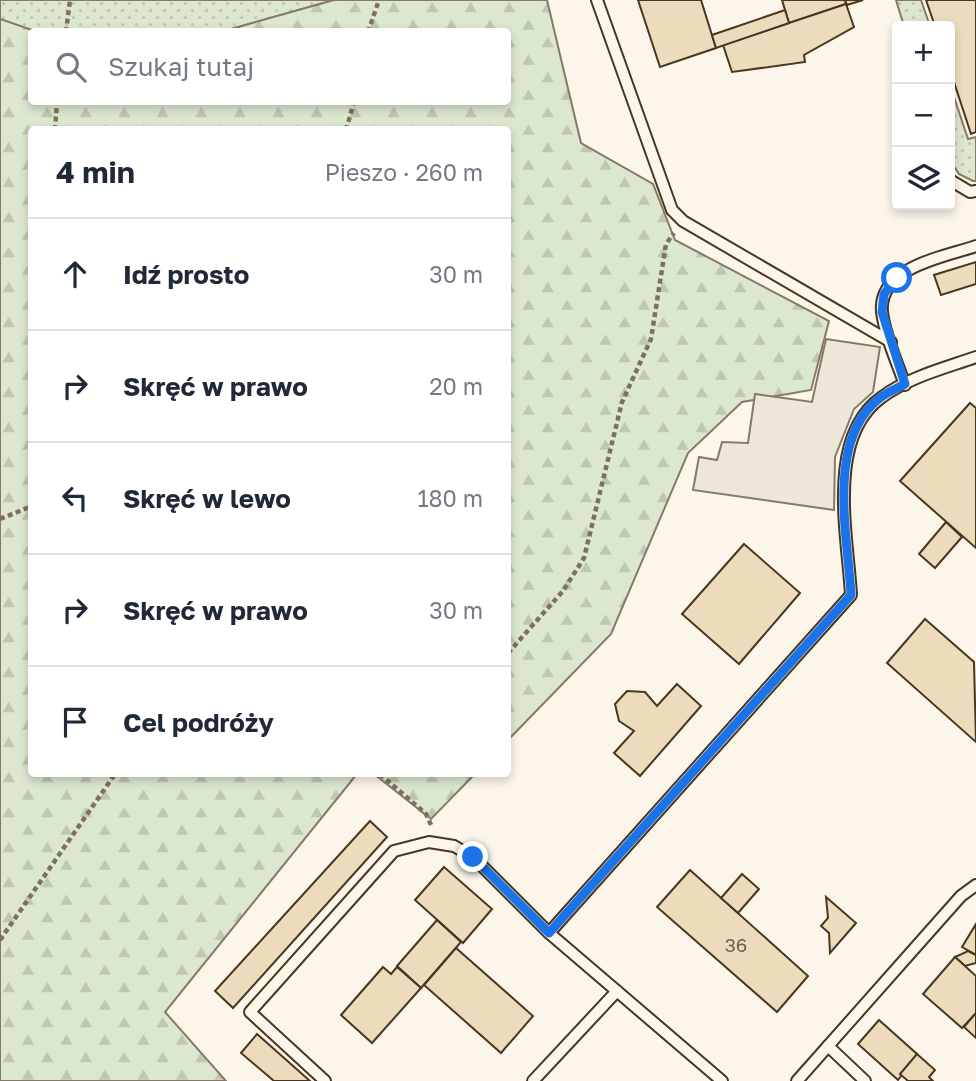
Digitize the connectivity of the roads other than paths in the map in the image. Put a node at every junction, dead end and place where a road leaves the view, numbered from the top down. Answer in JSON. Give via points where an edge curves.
{"nodes":[{"id":1,"x":597,"y":0,"type":"edge"},
{"id":2,"x":955,"y":183,"type":"edge"},
{"id":3,"x":976,"y":191,"type":"edge"},
{"id":4,"x":976,"y":246,"type":"edge"},
{"id":5,"x":891,"y":342,"type":"junction"},
{"id":6,"x":976,"y":357,"type":"edge"},
{"id":7,"x":905,"y":384,"type":"junction"},
{"id":8,"x":976,"y":885,"type":"edge"},
{"id":9,"x":549,"y":933,"type":"junction"},
{"id":10,"x":617,"y":991,"type":"junction"},
{"id":11,"x":828,"y":1046,"type":"junction"},
{"id":12,"x":325,"y":1081,"type":"edge"},
{"id":13,"x":533,"y":1081,"type":"edge"},
{"id":14,"x":722,"y":1081,"type":"edge"},
{"id":15,"x":797,"y":1081,"type":"edge"},
{"id":16,"x":865,"y":1081,"type":"edge"}],
"edges":[{"from":1,"to":5,"type":"lane","via":[[672,210],[683,221]]},
{"from":2,"to":3,"type":"lane"},
{"from":4,"to":5,"type":"lane","via":[[916,266],[897,278],[884,294],[882,312]]},
{"from":5,"to":7,"type":"lane"},
{"from":6,"to":7,"type":"lane"},
{"from":7,"to":9,"type":"lane","via":[[881,397],[853,435],[843,489],[851,595]]},
{"from":8,"to":11,"type":"lane","via":[[961,896]]},
{"from":9,"to":10,"type":"lane"},
{"from":9,"to":12,"type":"lane","via":[[473,857],[454,846],[429,842],[394,852],[250,1012]]},
{"from":10,"to":13,"type":"lane"},
{"from":10,"to":14,"type":"lane"},
{"from":11,"to":15,"type":"lane"},
{"from":11,"to":16,"type":"lane"}]}
